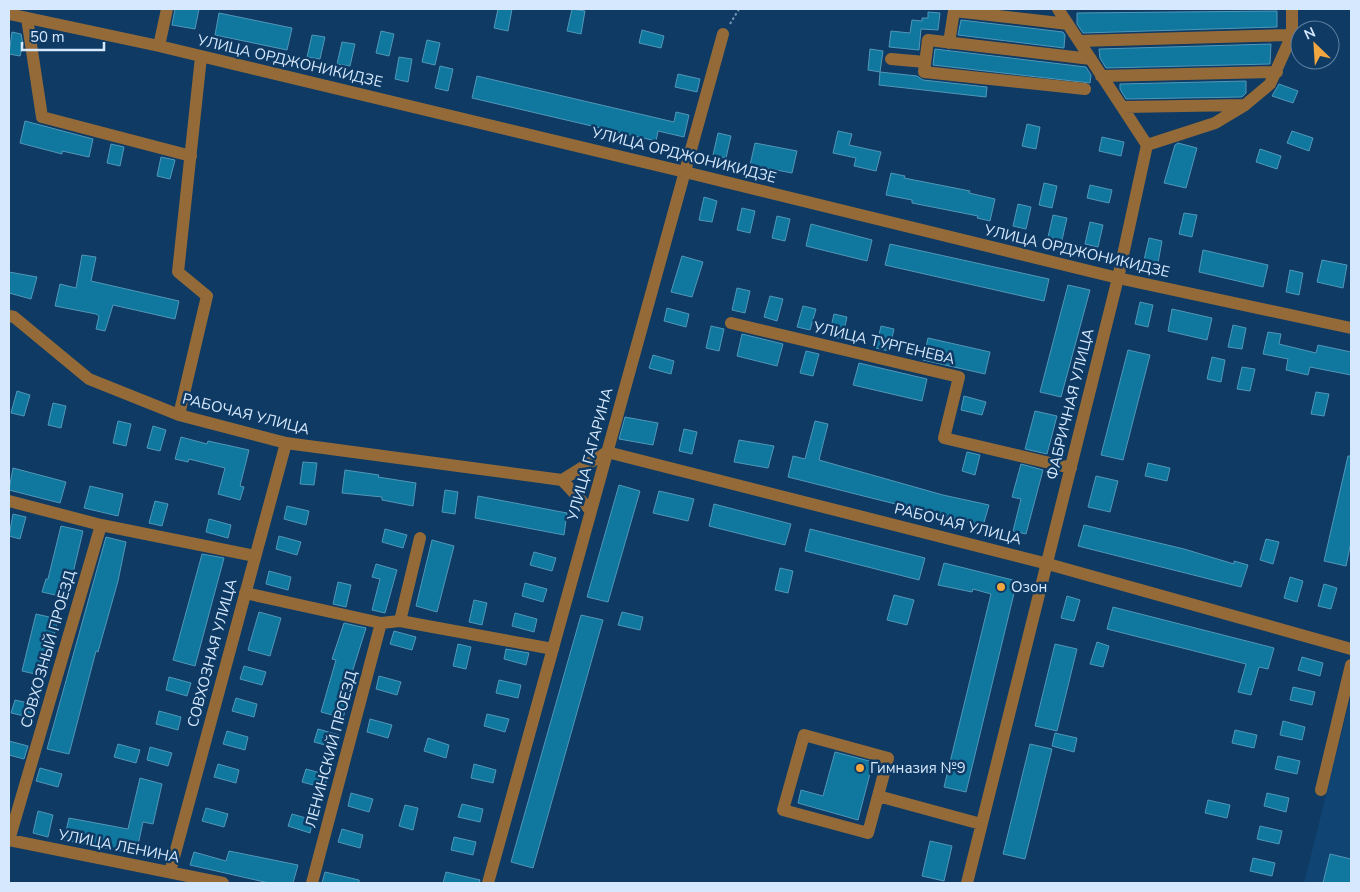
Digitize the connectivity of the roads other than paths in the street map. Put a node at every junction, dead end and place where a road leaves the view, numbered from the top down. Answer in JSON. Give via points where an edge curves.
{"nodes":[{"id":1,"x":166,"y":9,"type":"edge"},
{"id":2,"x":1058,"y":9,"type":"edge"},
{"id":3,"x":9,"y":14,"type":"edge"},
{"id":4,"x":27,"y":18,"type":"junction"},
{"id":5,"x":1068,"y":24,"type":"junction"},
{"id":6,"x":723,"y":34,"type":"road end"},
{"id":7,"x":1290,"y":35,"type":"edge"},
{"id":8,"x":1290,"y":40,"type":"edge"},
{"id":9,"x":1079,"y":41,"type":"junction"},
{"id":10,"x":949,"y":43,"type":"junction"},
{"id":11,"x":159,"y":46,"type":"junction"},
{"id":12,"x":201,"y":57,"type":"junction"},
{"id":13,"x":891,"y":58,"type":"dead end"},
{"id":14,"x":1091,"y":59,"type":"junction"},
{"id":15,"x":925,"y":62,"type":"junction"},
{"id":16,"x":1277,"y":72,"type":"junction"},
{"id":17,"x":1102,"y":76,"type":"junction"},
{"id":18,"x":1085,"y":89,"type":"dead end"},
{"id":19,"x":1245,"y":105,"type":"junction"},
{"id":20,"x":1122,"y":108,"type":"junction"},
{"id":21,"x":1147,"y":145,"type":"junction"},
{"id":22,"x":191,"y":156,"type":"junction"},
{"id":23,"x":685,"y":172,"type":"junction"},
{"id":24,"x":1118,"y":278,"type":"junction"},
{"id":25,"x":9,"y":316,"type":"edge"},
{"id":26,"x":731,"y":323,"type":"dead end"},
{"id":27,"x":1351,"y":328,"type":"edge"},
{"id":28,"x":179,"y":416,"type":"junction"},
{"id":29,"x":286,"y":443,"type":"junction"},
{"id":30,"x":607,"y":452,"type":"junction"},
{"id":31,"x":1071,"y":468,"type":"junction"},
{"id":32,"x":562,"y":480,"type":"junction"},
{"id":33,"x":9,"y":501,"type":"edge"},
{"id":34,"x":591,"y":511,"type":"junction"},
{"id":35,"x":101,"y":525,"type":"junction"},
{"id":36,"x":420,"y":538,"type":"dead end"},
{"id":37,"x":255,"y":556,"type":"junction"},
{"id":38,"x":1048,"y":564,"type":"junction"},
{"id":39,"x":245,"y":592,"type":"junction"},
{"id":40,"x":400,"y":621,"type":"junction"},
{"id":41,"x":381,"y":622,"type":"junction"},
{"id":42,"x":553,"y":649,"type":"junction"},
{"id":43,"x":1351,"y":649,"type":"edge"},
{"id":44,"x":1351,"y":665,"type":"edge"},
{"id":45,"x":1321,"y":790,"type":"dead end"},
{"id":46,"x":878,"y":796,"type":"junction"},
{"id":47,"x":981,"y":824,"type":"junction"},
{"id":48,"x":9,"y":840,"type":"edge"},
{"id":49,"x":170,"y":872,"type":"junction"},
{"id":50,"x":223,"y":883,"type":"edge"},
{"id":51,"x":312,"y":883,"type":"edge"},
{"id":52,"x":488,"y":883,"type":"edge"},
{"id":53,"x":968,"y":883,"type":"edge"}],
"edges":[{"from":1,"to":11,"type":"street"},
{"from":2,"to":5,"type":"street"},
{"from":3,"to":4,"type":"street","name":"УЛИЦА ОРДЖОНИКИДЗЕ"},
{"from":4,"to":11,"type":"street","name":"УЛИЦА ОРДЖОНИКИДЗЕ"},
{"from":4,"to":22,"type":"street","via":[[42,117]]},
{"from":5,"to":9,"type":"street"},
{"from":5,"to":10,"type":"street","via":[[954,11]]},
{"from":6,"to":23,"type":"street","name":"УЛИЦА ГАГАРИНА"},
{"from":7,"to":9,"type":"street"},
{"from":8,"to":16,"type":"street"},
{"from":9,"to":14,"type":"street"},
{"from":10,"to":14,"type":"street"},
{"from":10,"to":15,"type":"street","via":[[928,40]]},
{"from":11,"to":12,"type":"street","name":"УЛИЦА ОРДЖОНИКИДЗЕ"},
{"from":12,"to":22,"type":"street"},
{"from":12,"to":23,"type":"street","name":"УЛИЦА ОРДЖОНИКИДЗЕ"},
{"from":13,"to":15,"type":"street"},
{"from":14,"to":17,"type":"street"},
{"from":15,"to":18,"type":"street","via":[[924,72]]},
{"from":16,"to":17,"type":"street"},
{"from":16,"to":19,"type":"street","via":[[1270,84]]},
{"from":17,"to":20,"type":"street"},
{"from":19,"to":20,"type":"street"},
{"from":19,"to":21,"type":"street","via":[[1214,123]]},
{"from":20,"to":21,"type":"street"},
{"from":21,"to":24,"type":"street","name":"ФАБРИЧНАЯ УЛИЦА"},
{"from":22,"to":28,"type":"street","via":[[178,272],[207,296]]},
{"from":23,"to":24,"type":"street","name":"УЛИЦА ОРДЖОНИКИДЗЕ"},
{"from":23,"to":30,"type":"street","name":"УЛИЦА ГАГАРИНА"},
{"from":24,"to":27,"type":"street","name":"УЛИЦА ОРДЖОНИКИДЗЕ"},
{"from":24,"to":31,"type":"street","name":"ФАБРИЧНАЯ УЛИЦА"},
{"from":25,"to":28,"type":"street","name":"РАБОЧАЯ УЛИЦА","via":[[90,380]]},
{"from":26,"to":31,"type":"street","name":"УЛИЦА ТУРГЕНЕВА","via":[[959,377],[944,438]]},
{"from":28,"to":29,"type":"street","name":"РАБОЧАЯ УЛИЦА"},
{"from":29,"to":32,"type":"street","name":"РАБОЧАЯ УЛИЦА"},
{"from":29,"to":37,"type":"street","name":"СОВХОЗНАЯ УЛИЦА"},
{"from":30,"to":32,"type":"street"},
{"from":30,"to":34,"type":"street","name":"УЛИЦА ГАГАРИНА"},
{"from":30,"to":38,"type":"street","name":"РАБОЧАЯ УЛИЦА"},
{"from":31,"to":38,"type":"street","name":"ФАБРИЧНАЯ УЛИЦА"},
{"from":32,"to":34,"type":"street"},
{"from":33,"to":35,"type":"street"},
{"from":34,"to":42,"type":"street","name":"УЛИЦА ГАГАРИНА"},
{"from":35,"to":37,"type":"street"},
{"from":35,"to":48,"type":"street","name":"СОВХОЗНЫЙ ПРОЕЗД"},
{"from":36,"to":40,"type":"street"},
{"from":37,"to":39,"type":"street","name":"СОВХОЗНАЯ УЛИЦА"},
{"from":38,"to":43,"type":"street","name":"РАБОЧАЯ УЛИЦА"},
{"from":38,"to":47,"type":"street","name":"ФАБРИЧНАЯ УЛИЦА"},
{"from":39,"to":41,"type":"street"},
{"from":39,"to":49,"type":"street","name":"СОВХОЗНАЯ УЛИЦА"},
{"from":40,"to":41,"type":"street"},
{"from":40,"to":42,"type":"street"},
{"from":41,"to":51,"type":"street","name":"ЛЕНИНСКИЙ ПРОЕЗД"},
{"from":42,"to":52,"type":"street","name":"УЛИЦА ГАГАРИНА"},
{"from":44,"to":45,"type":"street"},
{"from":46,"to":46,"type":"street","via":[[868,832],[784,810],[804,735],[888,758]]},
{"from":46,"to":47,"type":"street"},
{"from":47,"to":53,"type":"street","name":"ФАБРИЧНАЯ УЛИЦА"},
{"from":48,"to":49,"type":"street","name":"УЛИЦА ЛЕНИНА"},
{"from":49,"to":50,"type":"street","name":"УЛИЦА ЛЕНИНА"}]}
